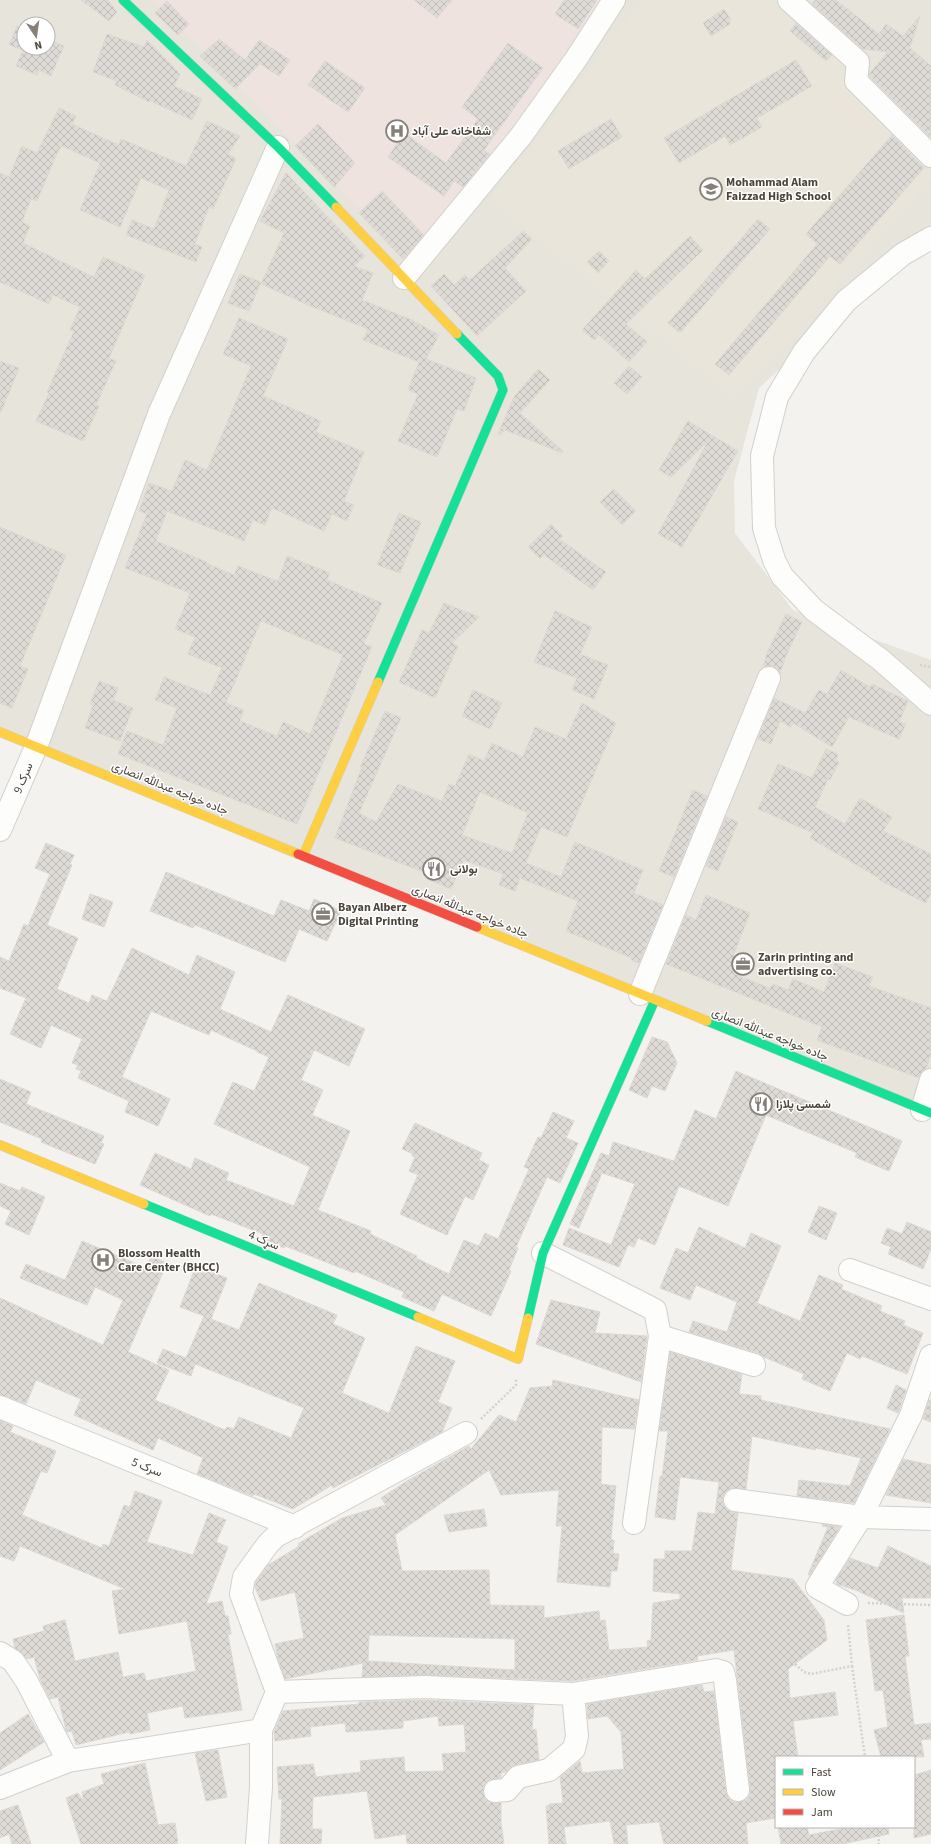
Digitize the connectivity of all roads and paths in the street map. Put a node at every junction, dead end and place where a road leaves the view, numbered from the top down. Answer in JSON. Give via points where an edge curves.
{"nodes":[{"id":1,"x":123,"y":0,"type":"edge"},
{"id":2,"x":614,"y":0,"type":"edge"},
{"id":3,"x":789,"y":0,"type":"edge"},
{"id":4,"x":278,"y":147,"type":"junction"},
{"id":5,"x":931,"y":156,"type":"edge"},
{"id":6,"x":931,"y":238,"type":"edge"},
{"id":7,"x":404,"y":278,"type":"junction"},
{"id":8,"x":769,"y":678,"type":"dead end"},
{"id":9,"x":931,"y":704,"type":"edge"},
{"id":10,"x":0,"y":732,"type":"edge"},
{"id":11,"x":36,"y":747,"type":"junction"},
{"id":12,"x":0,"y":830,"type":"edge"},
{"id":13,"x":303,"y":856,"type":"junction"},
{"id":14,"x":648,"y":997,"type":"junction"},
{"id":15,"x":931,"y":1080,"type":"edge"},
{"id":16,"x":927,"y":1111,"type":"edge"},
{"id":17,"x":0,"y":1145,"type":"edge"},
{"id":18,"x":543,"y":1253,"type":"junction"},
{"id":19,"x":850,"y":1270,"type":"dead end"},
{"id":20,"x":931,"y":1299,"type":"edge"},
{"id":21,"x":660,"y":1336,"type":"junction"},
{"id":22,"x":931,"y":1356,"type":"edge"},
{"id":23,"x":518,"y":1359,"type":"junction"},
{"id":24,"x":754,"y":1364,"type":"dead end"},
{"id":25,"x":0,"y":1407,"type":"edge"},
{"id":26,"x":466,"y":1433,"type":"joint"},
{"id":27,"x":735,"y":1500,"type":"dead end"},
{"id":28,"x":861,"y":1517,"type":"junction"},
{"id":29,"x":931,"y":1519,"type":"edge"},
{"id":30,"x":634,"y":1523,"type":"dead end"},
{"id":31,"x":295,"y":1527,"type":"junction"},
{"id":32,"x":847,"y":1604,"type":"junction"},
{"id":33,"x":931,"y":1604,"type":"edge"},
{"id":34,"x":0,"y":1653,"type":"edge"},
{"id":35,"x":789,"y":1659,"type":"dead end"},
{"id":36,"x":852,"y":1666,"type":"junction"},
{"id":37,"x":277,"y":1692,"type":"junction"},
{"id":38,"x":573,"y":1694,"type":"junction"},
{"id":39,"x":261,"y":1730,"type":"junction"},
{"id":40,"x":865,"y":1756,"type":"edge"},
{"id":41,"x":68,"y":1761,"type":"junction"},
{"id":42,"x":0,"y":1788,"type":"edge"},
{"id":43,"x":738,"y":1790,"type":"dead end"},
{"id":44,"x":495,"y":1791,"type":"dead end"},
{"id":45,"x":878,"y":1828,"type":"edge"},
{"id":46,"x":258,"y":1844,"type":"edge"},
{"id":47,"x":879,"y":1844,"type":"edge"}],
"edges":[{"from":1,"to":4,"type":"street"},
{"from":2,"to":7,"type":"street","via":[[521,136]]},
{"from":3,"to":5,"type":"street","via":[[858,62],[856,81]]},
{"from":4,"to":7,"type":"street"},
{"from":4,"to":11,"type":"street","name":"سرک 9","via":[[159,414]]},
{"from":6,"to":9,"type":"street","via":[[904,254],[846,301],[804,352],[777,397],[762,456],[764,528],[782,576],[814,610],[881,660]]},
{"from":7,"to":13,"type":"street","via":[[498,376],[503,390]]},
{"from":8,"to":14,"type":"street"},
{"from":10,"to":11,"type":"street","name":"جاده خواجه عبدالله انصاری"},
{"from":11,"to":12,"type":"street","name":"سرک 9"},
{"from":11,"to":13,"type":"street","name":"جاده خواجه عبدالله انصاری"},
{"from":13,"to":14,"type":"street","name":"جاده خواجه عبدالله انصاری"},
{"from":14,"to":16,"type":"street","name":"جاده خواجه عبدالله انصاری"},
{"from":14,"to":18,"type":"street"},
{"from":15,"to":16,"type":"street"},
{"from":17,"to":23,"type":"street","name":"سړک 4"},
{"from":18,"to":21,"type":"street","via":[[654,1310]]},
{"from":18,"to":23,"type":"street"},
{"from":19,"to":20,"type":"street"},
{"from":21,"to":24,"type":"street"},
{"from":21,"to":30,"type":"street"},
{"from":22,"to":28,"type":"street","via":[[911,1415]]},
{"from":23,"to":26,"type":"path","via":[[516,1386]]},
{"from":25,"to":31,"type":"street","name":"سرک 5"},
{"from":26,"to":31,"type":"street"},
{"from":27,"to":28,"type":"street"},
{"from":28,"to":29,"type":"street"},
{"from":28,"to":32,"type":"street","via":[[817,1587]]},
{"from":31,"to":37,"type":"street","via":[[276,1536],[268,1544],[244,1577],[241,1594]]},
{"from":32,"to":33,"type":"path"},
{"from":32,"to":36,"type":"path"},
{"from":34,"to":41,"type":"street","via":[[13,1661],[26,1680]]},
{"from":35,"to":36,"type":"path","via":[[804,1672],[811,1674]]},
{"from":36,"to":40,"type":"path"},
{"from":37,"to":38,"type":"street","via":[[425,1687]]},
{"from":37,"to":39,"type":"street"},
{"from":38,"to":43,"type":"street","via":[[716,1670],[723,1672]]},
{"from":38,"to":44,"type":"street","via":[[577,1736],[574,1749],[549,1770],[518,1776],[507,1790]]},
{"from":39,"to":41,"type":"street"},
{"from":39,"to":46,"type":"street"},
{"from":41,"to":42,"type":"street"},
{"from":45,"to":47,"type":"path"}]}
